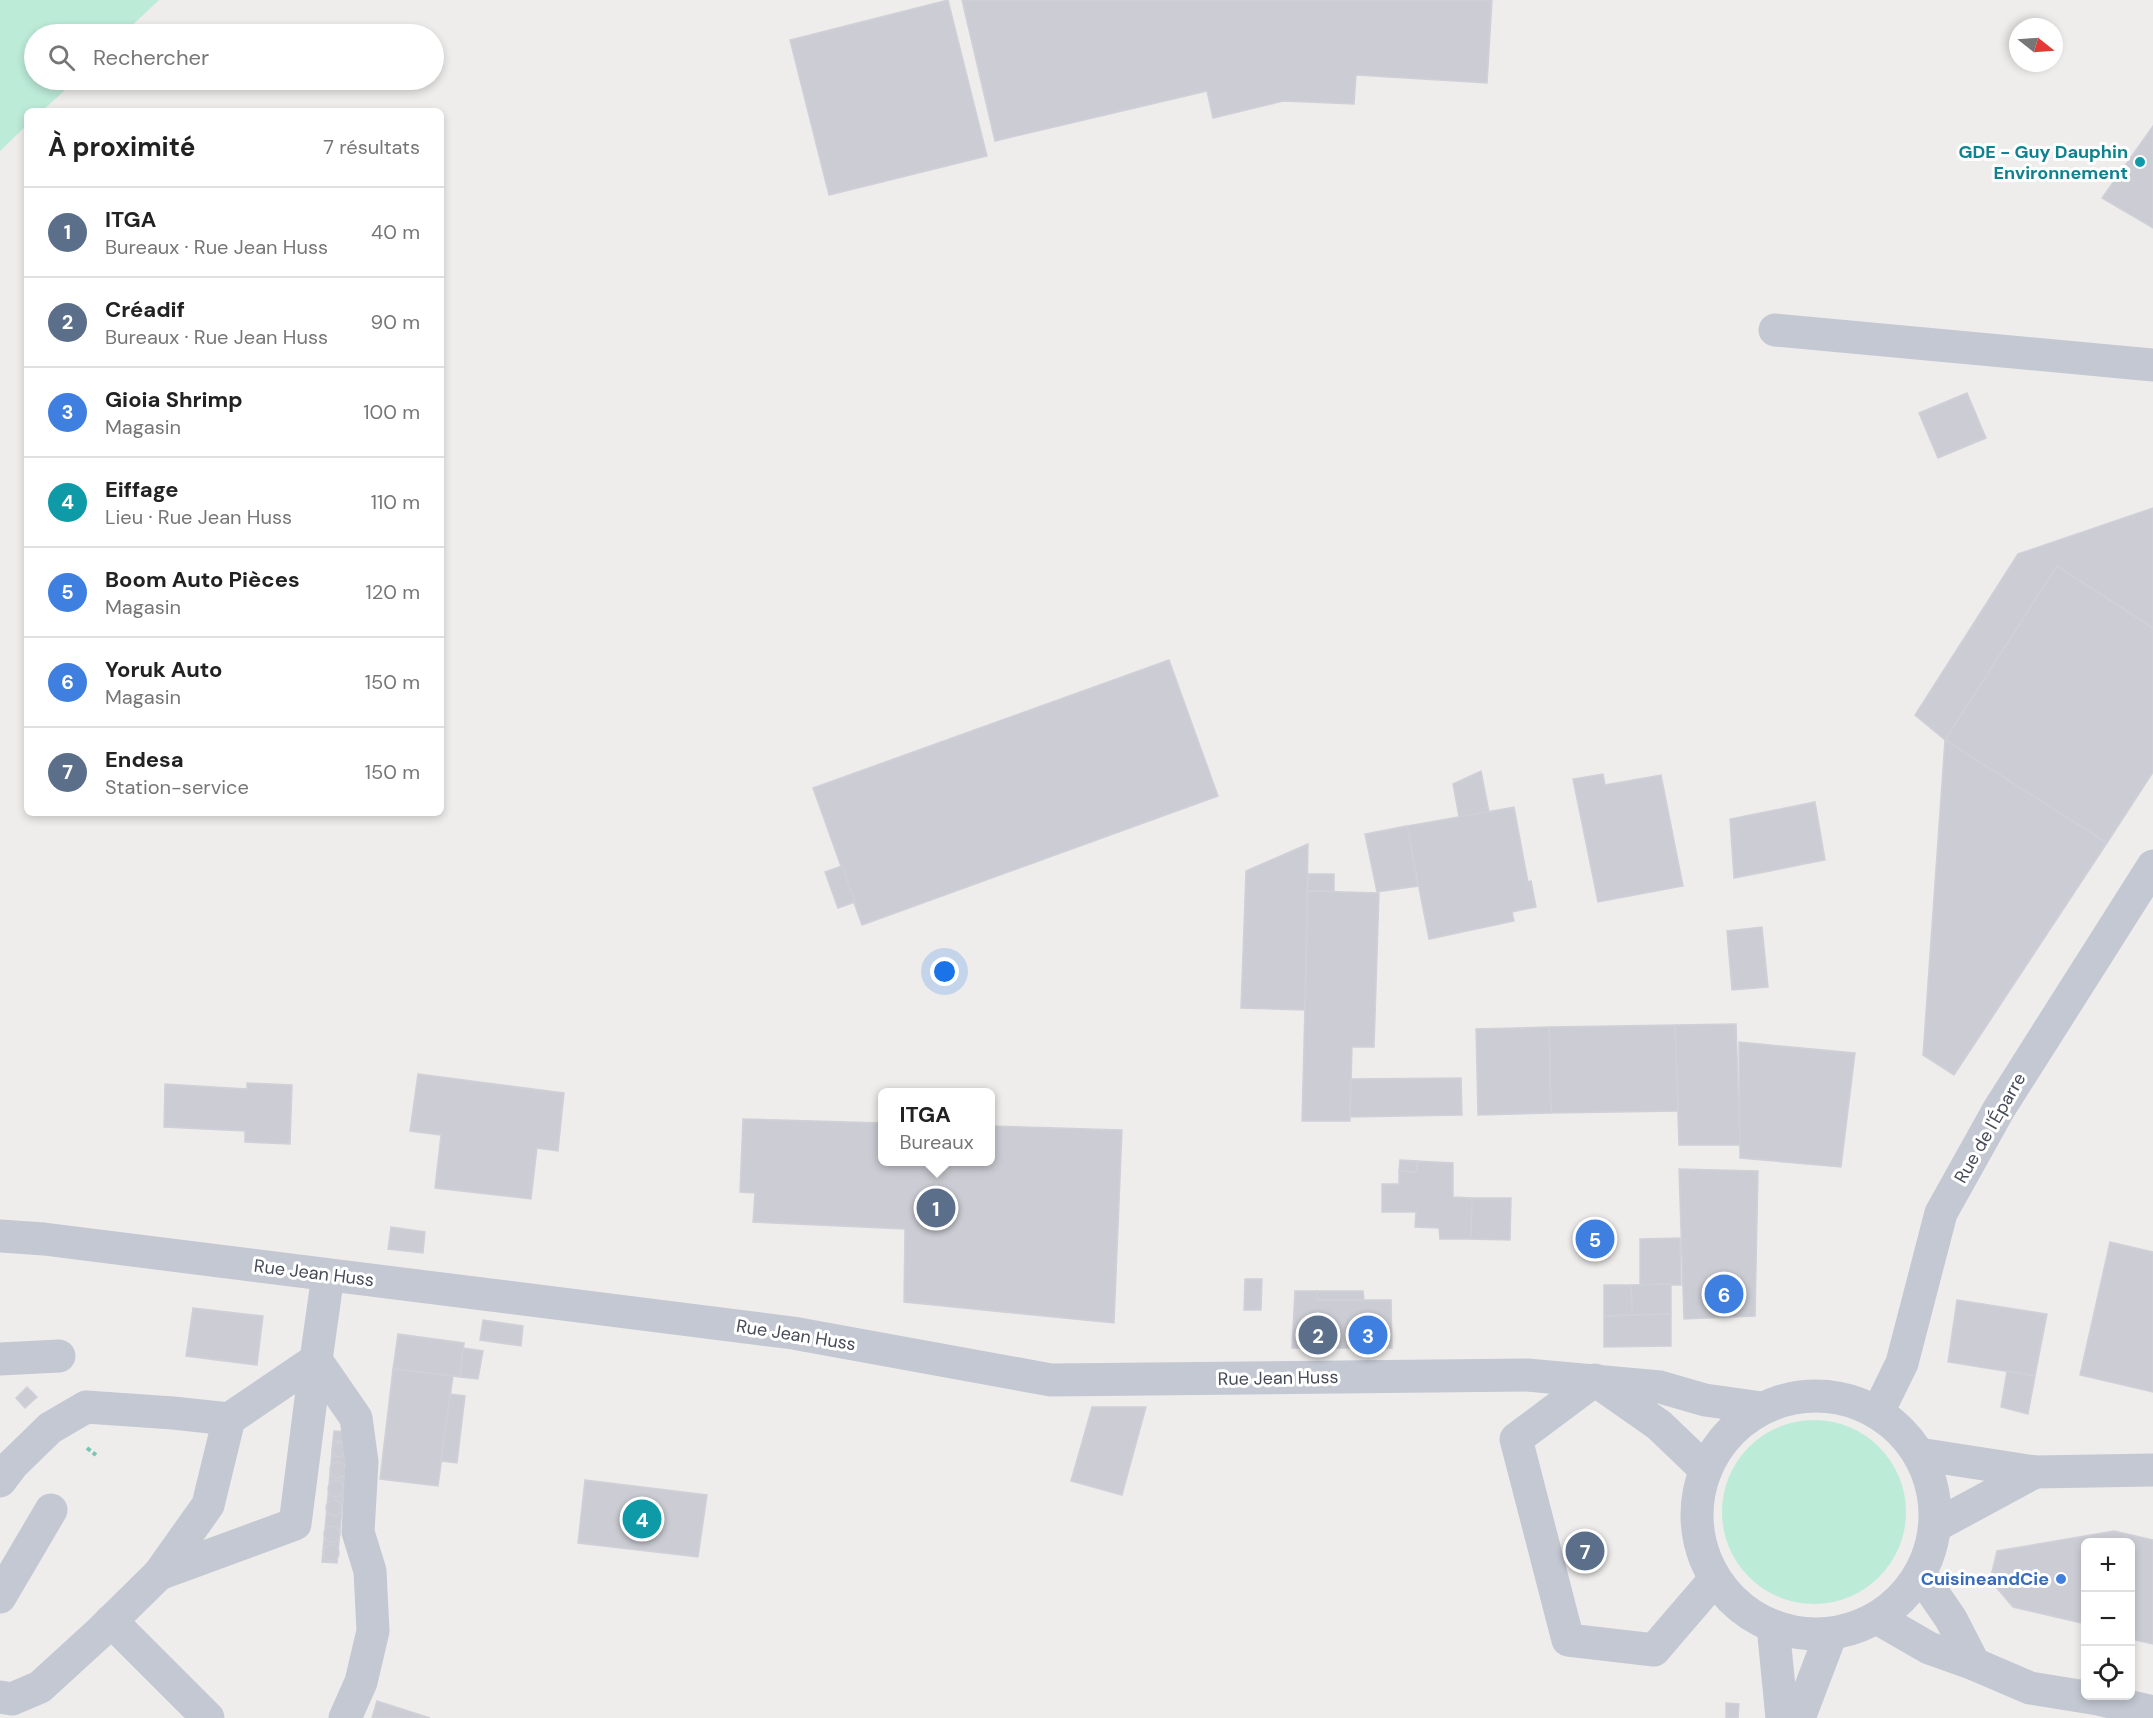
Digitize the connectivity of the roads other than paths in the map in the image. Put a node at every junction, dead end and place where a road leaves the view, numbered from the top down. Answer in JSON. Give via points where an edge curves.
{"nodes":[{"id":1,"x":1775,"y":330,"type":"dead end"},
{"id":2,"x":2153,"y":365,"type":"edge"},
{"id":3,"x":2153,"y":866,"type":"edge"},
{"id":4,"x":0,"y":1236,"type":"edge"},
{"id":5,"x":328,"y":1275,"type":"junction"},
{"id":6,"x":59,"y":1356,"type":"dead end"},
{"id":7,"x":0,"y":1359,"type":"edge"},
{"id":8,"x":316,"y":1360,"type":"junction"},
{"id":9,"x":1595,"y":1380,"type":"junction"},
{"id":10,"x":1762,"y":1408,"type":"junction"},
{"id":11,"x":1878,"y":1412,"type":"junction"},
{"id":12,"x":229,"y":1419,"type":"junction"},
{"id":13,"x":1919,"y":1454,"type":"junction"},
{"id":14,"x":1706,"y":1470,"type":"junction"},
{"id":15,"x":2153,"y":1470,"type":"edge"},
{"id":16,"x":2035,"y":1472,"type":"junction"},
{"id":17,"x":0,"y":1482,"type":"edge"},
{"id":18,"x":51,"y":1510,"type":"dead end"},
{"id":19,"x":1935,"y":1526,"type":"junction"},
{"id":20,"x":159,"y":1574,"type":"junction"},
{"id":21,"x":1920,"y":1574,"type":"junction"},
{"id":22,"x":1715,"y":1579,"type":"junction"},
{"id":23,"x":0,"y":1597,"type":"edge"},
{"id":24,"x":1877,"y":1618,"type":"junction"},
{"id":25,"x":111,"y":1621,"type":"junction"},
{"id":26,"x":1773,"y":1626,"type":"junction"},
{"id":27,"x":1831,"y":1634,"type":"junction"},
{"id":28,"x":1974,"y":1664,"type":"junction"},
{"id":29,"x":0,"y":1697,"type":"edge"},
{"id":30,"x":2153,"y":1712,"type":"edge"},
{"id":31,"x":208,"y":1718,"type":"edge"},
{"id":32,"x":345,"y":1718,"type":"edge"},
{"id":33,"x":1782,"y":1718,"type":"edge"},
{"id":34,"x":1799,"y":1718,"type":"edge"}],
"edges":[{"from":1,"to":2,"type":"street"},
{"from":3,"to":11,"type":"street","name":"Rue de l'Éparre","via":[[1999,1109],[1941,1213],[1902,1363]]},
{"from":4,"to":5,"type":"street","name":"Rue Jean Huss"},
{"from":5,"to":8,"type":"street"},
{"from":5,"to":9,"type":"street","name":"Rue Jean Huss","via":[[793,1333],[1051,1380],[1527,1375]]},
{"from":6,"to":7,"type":"street"},
{"from":8,"to":12,"type":"street"},
{"from":8,"to":20,"type":"street","via":[[295,1524]]},
{"from":8,"to":32,"type":"street","via":[[356,1418],[362,1462],[358,1532],[370,1571],[373,1631],[361,1682]]},
{"from":9,"to":10,"type":"street","name":"Rue Jean Huss","via":[[1660,1387],[1705,1400]]},
{"from":9,"to":14,"type":"street","via":[[1659,1425]]},
{"from":9,"to":22,"type":"street","via":[[1516,1439],[1568,1640],[1654,1650]]},
{"from":10,"to":11,"type":"street","via":[[1800,1396],[1840,1398]]},
{"from":10,"to":14,"type":"street","via":[[1732,1431]]},
{"from":11,"to":13,"type":"street","via":[[1901,1430]]},
{"from":12,"to":17,"type":"street","via":[[86,1407],[50,1428]]},
{"from":12,"to":20,"type":"street","via":[[208,1504]]},
{"from":13,"to":16,"type":"street"},
{"from":13,"to":19,"type":"street","via":[[1933,1489]]},
{"from":14,"to":22,"type":"street","via":[[1698,1507],[1701,1544]]},
{"from":15,"to":16,"type":"street"},
{"from":16,"to":19,"type":"street"},
{"from":18,"to":23,"type":"street"},
{"from":19,"to":21,"type":"street"},
{"from":20,"to":25,"type":"street"},
{"from":21,"to":24,"type":"street","via":[[1901,1598]]},
{"from":21,"to":28,"type":"street","via":[[1951,1619]]},
{"from":22,"to":26,"type":"street","via":[[1740,1608]]},
{"from":24,"to":27,"type":"street"},
{"from":24,"to":28,"type":"street","via":[[1929,1648]]},
{"from":25,"to":29,"type":"street","via":[[40,1687],[12,1699]]},
{"from":25,"to":31,"type":"street"},
{"from":26,"to":27,"type":"street","via":[[1801,1634]]},
{"from":26,"to":33,"type":"street"},
{"from":27,"to":34,"type":"street"},
{"from":28,"to":30,"type":"street","via":[[2030,1688]]}]}
